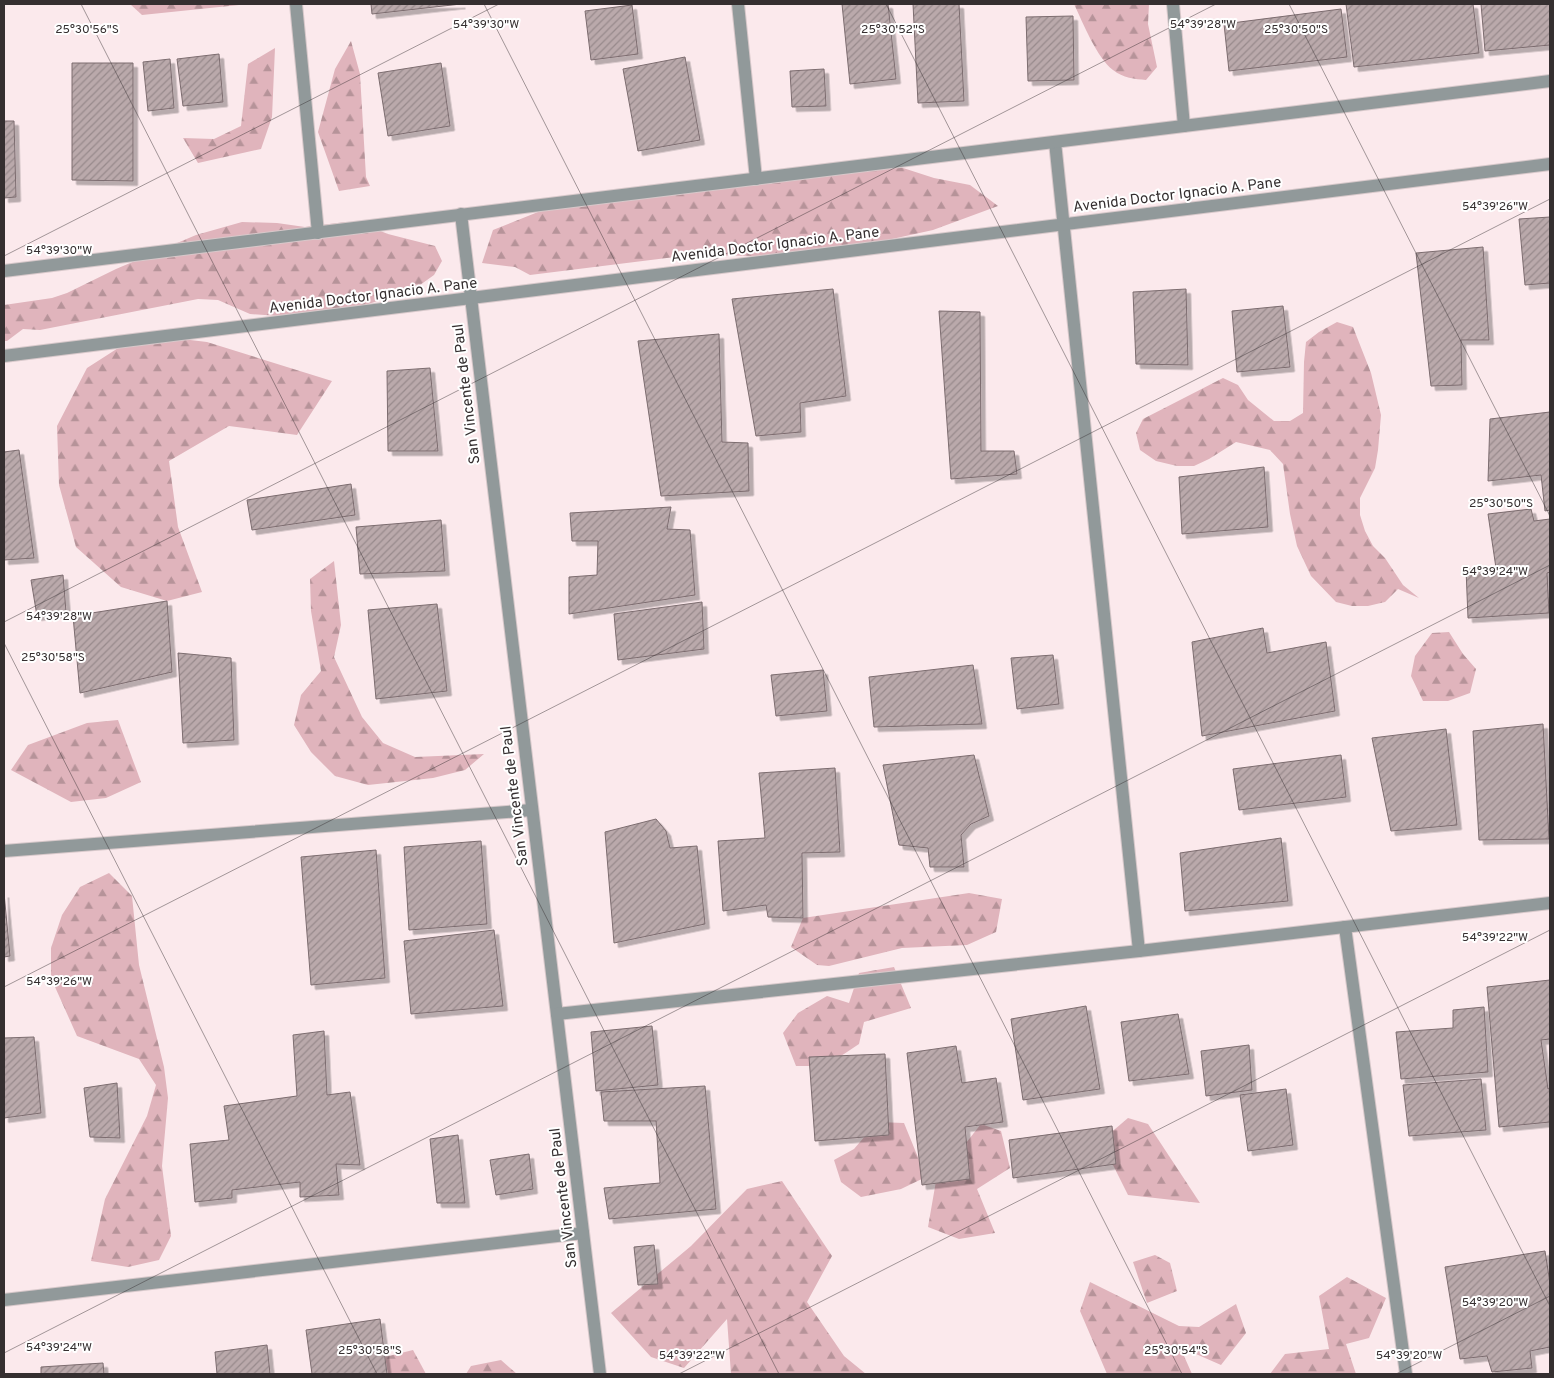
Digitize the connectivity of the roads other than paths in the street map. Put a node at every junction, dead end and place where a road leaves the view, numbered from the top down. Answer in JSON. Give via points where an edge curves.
{"nodes":[{"id":1,"x":296,"y":4,"type":"edge"},
{"id":2,"x":738,"y":4,"type":"edge"},
{"id":3,"x":1173,"y":4,"type":"edge"},
{"id":4,"x":1550,"y":81,"type":"edge"},
{"id":5,"x":1184,"y":126,"type":"junction"},
{"id":6,"x":1055,"y":142,"type":"junction"},
{"id":7,"x":1550,"y":164,"type":"edge"},
{"id":8,"x":756,"y":179,"type":"junction"},
{"id":9,"x":461,"y":214,"type":"junction"},
{"id":10,"x":1064,"y":224,"type":"junction"},
{"id":11,"x":318,"y":233,"type":"junction"},
{"id":12,"x":4,"y":271,"type":"edge"},
{"id":13,"x":470,"y":300,"type":"junction"},
{"id":14,"x":4,"y":356,"type":"edge"},
{"id":15,"x":532,"y":810,"type":"junction"},
{"id":16,"x":4,"y":851,"type":"edge"},
{"id":17,"x":1550,"y":903,"type":"edge"},
{"id":18,"x":1345,"y":927,"type":"junction"},
{"id":19,"x":1139,"y":951,"type":"junction"},
{"id":20,"x":557,"y":1014,"type":"junction"},
{"id":21,"x":583,"y":1233,"type":"junction"},
{"id":22,"x":4,"y":1300,"type":"edge"},
{"id":23,"x":600,"y":1374,"type":"edge"},
{"id":24,"x":1406,"y":1374,"type":"edge"}],
"edges":[{"from":1,"to":11,"type":"street"},
{"from":2,"to":8,"type":"street"},
{"from":3,"to":5,"type":"street"},
{"from":4,"to":5,"type":"street"},
{"from":5,"to":6,"type":"street"},
{"from":6,"to":8,"type":"street"},
{"from":6,"to":10,"type":"street"},
{"from":7,"to":10,"type":"street","name":"Avenida Doctor Ignacio A. Pane"},
{"from":8,"to":9,"type":"street"},
{"from":9,"to":11,"type":"street"},
{"from":9,"to":13,"type":"street","name":"San Vincente de Paul"},
{"from":10,"to":13,"type":"street","name":"Avenida Doctor Ignacio A. Pane"},
{"from":10,"to":19,"type":"street"},
{"from":11,"to":12,"type":"street"},
{"from":13,"to":14,"type":"street","name":"Avenida Doctor Ignacio A. Pane"},
{"from":13,"to":15,"type":"street","name":"San Vincente de Paul"},
{"from":15,"to":16,"type":"street"},
{"from":15,"to":20,"type":"street","name":"San Vincente de Paul"},
{"from":17,"to":18,"type":"street"},
{"from":18,"to":19,"type":"street"},
{"from":18,"to":24,"type":"street"},
{"from":19,"to":20,"type":"street"},
{"from":20,"to":21,"type":"street","name":"San Vincente de Paul"},
{"from":21,"to":22,"type":"street"},
{"from":21,"to":23,"type":"street","name":"San Vincente de Paul"}]}
